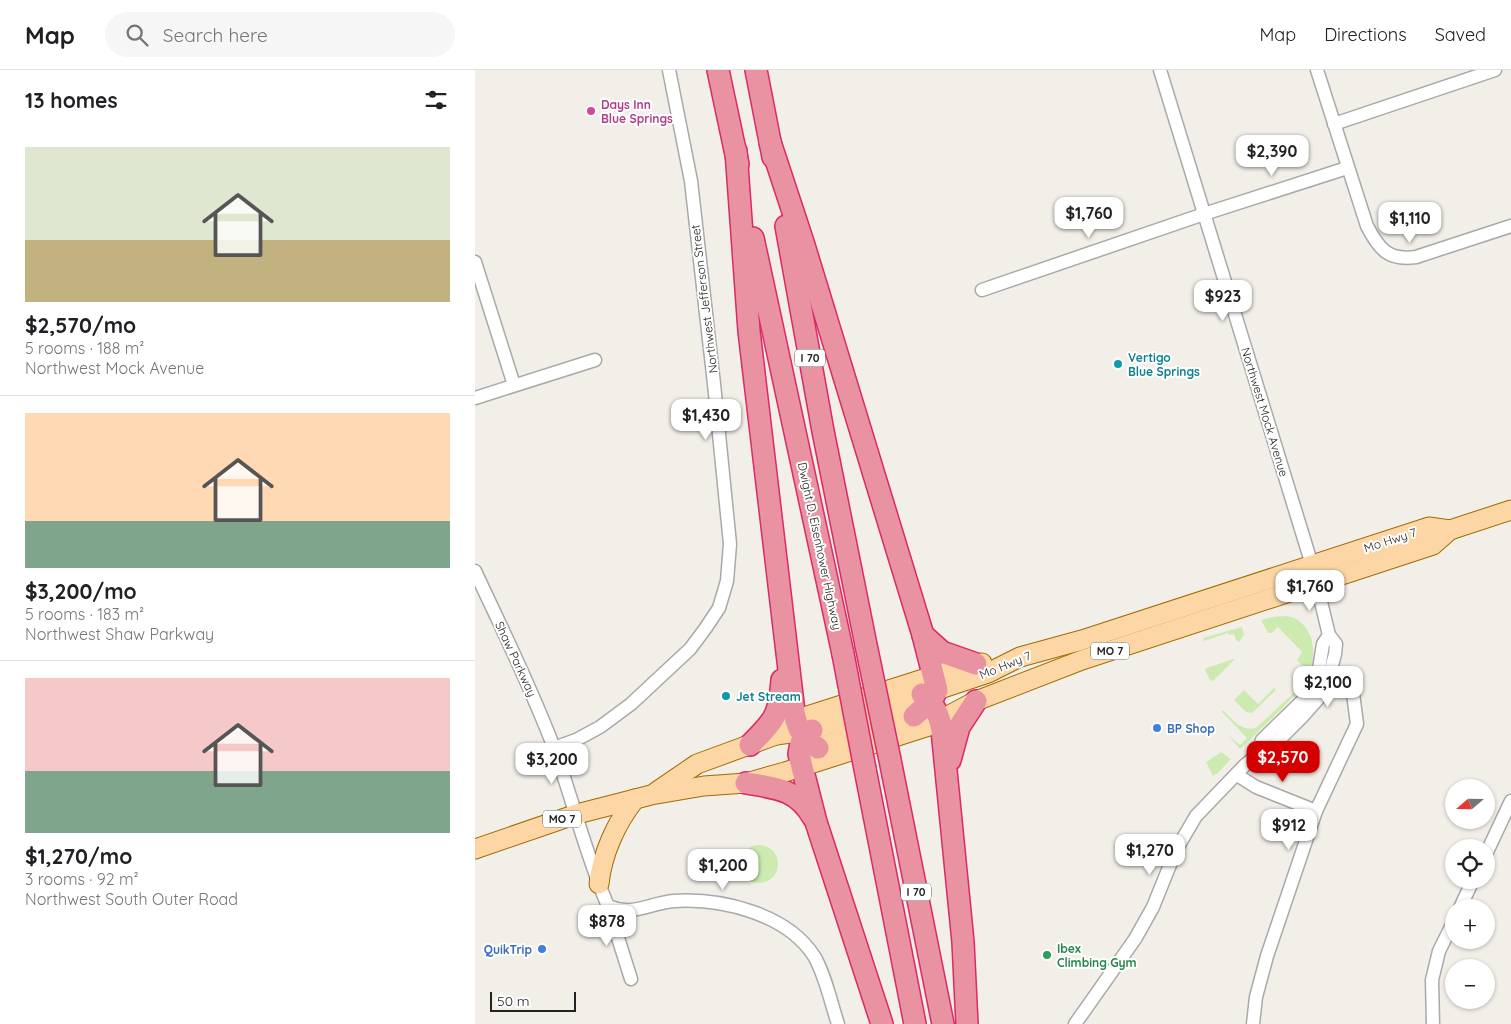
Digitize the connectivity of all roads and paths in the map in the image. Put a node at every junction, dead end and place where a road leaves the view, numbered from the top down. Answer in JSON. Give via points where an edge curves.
{"nodes":[{"id":1,"x":669,"y":70,"type":"edge"},
{"id":2,"x":718,"y":70,"type":"edge"},
{"id":3,"x":756,"y":70,"type":"edge"},
{"id":4,"x":1160,"y":70,"type":"edge"},
{"id":5,"x":1317,"y":70,"type":"edge"},
{"id":6,"x":1495,"y":70,"type":"edge"},
{"id":7,"x":1334,"y":124,"type":"junction"},
{"id":8,"x":770,"y":142,"type":"junction"},
{"id":9,"x":735,"y":151,"type":"junction"},
{"id":10,"x":1347,"y":168,"type":"junction"},
{"id":11,"x":1204,"y":214,"type":"junction"},
{"id":12,"x":1511,"y":226,"type":"edge"},
{"id":13,"x":475,"y":262,"type":"edge"},
{"id":14,"x":982,"y":290,"type":"dead end"},
{"id":15,"x":595,"y":360,"type":"dead end"},
{"id":16,"x":514,"y":385,"type":"junction"},
{"id":17,"x":475,"y":398,"type":"edge"},
{"id":18,"x":1511,"y":510,"type":"edge"},
{"id":19,"x":475,"y":571,"type":"edge"},
{"id":20,"x":1315,"y":574,"type":"junction"},
{"id":21,"x":923,"y":635,"type":"junction"},
{"id":22,"x":1019,"y":657,"type":"junction"},
{"id":23,"x":976,"y":664,"type":"junction"},
{"id":24,"x":789,"y":668,"type":"junction"},
{"id":25,"x":1351,"y":678,"type":"dead end"},
{"id":26,"x":933,"y":698,"type":"junction"},
{"id":27,"x":976,"y":701,"type":"junction"},
{"id":28,"x":914,"y":716,"type":"joint"},
{"id":29,"x":804,"y":741,"type":"junction"},
{"id":30,"x":750,"y":745,"type":"junction"},
{"id":31,"x":554,"y":748,"type":"junction"},
{"id":32,"x":946,"y":775,"type":"junction"},
{"id":33,"x":1237,"y":775,"type":"junction"},
{"id":34,"x":746,"y":783,"type":"junction"},
{"id":35,"x":704,"y":786,"type":"junction"},
{"id":36,"x":643,"y":797,"type":"junction"},
{"id":37,"x":1511,"y":801,"type":"edge"},
{"id":38,"x":1316,"y":811,"type":"junction"},
{"id":39,"x":577,"y":814,"type":"junction"},
{"id":40,"x":816,"y":822,"type":"junction"},
{"id":41,"x":1507,"y":822,"type":"edge"},
{"id":42,"x":1495,"y":840,"type":"edge"},
{"id":43,"x":475,"y":849,"type":"edge"},
{"id":44,"x":599,"y":884,"type":"junction"},
{"id":45,"x":608,"y":906,"type":"junction"},
{"id":46,"x":1445,"y":939,"type":"edge"},
{"id":47,"x":631,"y":979,"type":"dead end"},
{"id":48,"x":838,"y":1024,"type":"edge"},
{"id":49,"x":882,"y":1024,"type":"edge"},
{"id":50,"x":915,"y":1024,"type":"edge"},
{"id":51,"x":943,"y":1024,"type":"edge"},
{"id":52,"x":967,"y":1024,"type":"edge"},
{"id":53,"x":1075,"y":1024,"type":"edge"},
{"id":54,"x":1253,"y":1024,"type":"edge"},
{"id":55,"x":1433,"y":1024,"type":"edge"}],
"edges":[{"from":1,"to":31,"type":"street","name":"Northwest Jefferson Street","via":[[691,181],[715,384],[730,544],[727,581],[719,608],[690,649],[608,721],[576,740]]},
{"from":2,"to":9,"type":"highway","name":"Dwight D. Eisenhower Highway","number":"I 70"},
{"from":3,"to":8,"type":"highway","name":"Dwight D. Eisenhower Highway","number":"I 70"},
{"from":4,"to":11,"type":"street","name":"Northwest Mock Avenue"},
{"from":5,"to":7,"type":"street"},
{"from":6,"to":7,"type":"street"},
{"from":7,"to":10,"type":"street"},
{"from":8,"to":21,"type":"highway"},
{"from":8,"to":51,"type":"highway","name":"Dwight D. Eisenhower Highway","number":"I 70","bridge":true,"via":[[823,432]]},
{"from":9,"to":24,"type":"highway","via":[[749,331]]},
{"from":9,"to":50,"type":"highway","name":"Dwight D. Eisenhower Highway","number":"I 70","bridge":true,"via":[[843,654]]},
{"from":10,"to":11,"type":"street"},
{"from":10,"to":12,"type":"street","via":[[1376,244],[1403,259]]},
{"from":11,"to":14,"type":"street"},
{"from":11,"to":20,"type":"street","name":"Northwest Mock Avenue"},
{"from":13,"to":16,"type":"street"},
{"from":15,"to":16,"type":"street"},
{"from":16,"to":17,"type":"street"},
{"from":18,"to":20,"type":"main road","name":"Mo Hwy 7","number":"MO 7","via":[[1450,530],[1429,527]]},
{"from":19,"to":31,"type":"street","name":"Shaw Parkway","via":[[521,666]]},
{"from":20,"to":22,"type":"main road","name":"Mo Hwy 7","number":"MO 7"},
{"from":20,"to":27,"type":"main road","name":"Mo Hwy 7","number":"MO 7"},
{"from":20,"to":33,"type":"street","name":"Northwest Mock Avenue","via":[[1329,635],[1336,644],[1329,677],[1303,718]]},
{"from":21,"to":23,"type":"highway","via":[[942,652]]},
{"from":21,"to":26,"type":"highway"},
{"from":22,"to":23,"type":"main road","number":"MO 7"},
{"from":22,"to":26,"type":"main road","name":"Mo Hwy 7","number":"MO 7"},
{"from":23,"to":26,"type":"main road","number":"MO 7"},
{"from":24,"to":29,"type":"highway"},
{"from":24,"to":30,"type":"highway","via":[[782,674],[779,708],[770,726]]},
{"from":25,"to":38,"type":"street","via":[[1357,724]]},
{"from":26,"to":27,"type":"main road","number":"MO 7"},
{"from":26,"to":28,"type":"highway"},
{"from":26,"to":29,"type":"main road","number":"MO 7","via":[[929,726]]},
{"from":26,"to":29,"type":"main road","number":"MO 7","via":[[804,717]]},
{"from":26,"to":32,"type":"highway"},
{"from":27,"to":32,"type":"highway","via":[[959,727]]},
{"from":28,"to":29,"type":"main road","number":"MO 7"},
{"from":29,"to":30,"type":"main road","number":"MO 7","via":[[776,735]]},
{"from":29,"to":34,"type":"main road","number":"MO 7"},
{"from":29,"to":35,"type":"main road","number":"MO 7"},
{"from":29,"to":40,"type":"highway"},
{"from":30,"to":36,"type":"main road","number":"MO 7","via":[[697,764]]},
{"from":31,"to":39,"type":"street","name":"Shaw Parkway"},
{"from":32,"to":52,"type":"highway","via":[[963,942]]},
{"from":33,"to":38,"type":"street","via":[[1256,787]]},
{"from":33,"to":53,"type":"street","name":"Northwest Mock Avenue","via":[[1202,809],[1186,831],[1153,907],[1135,939]]},
{"from":34,"to":35,"type":"main road","number":"MO 7"},
{"from":34,"to":40,"type":"highway","via":[[779,788],[795,796],[806,805]]},
{"from":35,"to":36,"type":"main road","number":"MO 7"},
{"from":36,"to":39,"type":"main road","number":"MO 7"},
{"from":36,"to":44,"type":"main road","via":[[623,816],[604,857]]},
{"from":37,"to":41,"type":"street"},
{"from":38,"to":54,"type":"street","via":[[1267,956],[1256,997]]},
{"from":39,"to":43,"type":"main road","number":"MO 7"},
{"from":39,"to":44,"type":"street","name":"Shaw Parkway"},
{"from":40,"to":49,"type":"highway"},
{"from":41,"to":42,"type":"street"},
{"from":44,"to":45,"type":"street","name":"Shaw Parkway"},
{"from":45,"to":47,"type":"street","name":"Shaw Parkway"},
{"from":45,"to":48,"type":"street","via":[[620,911],[673,901],[709,902],[739,908],[787,928],[803,941],[815,958]]},
{"from":46,"to":55,"type":"street","via":[[1432,980]]}]}
